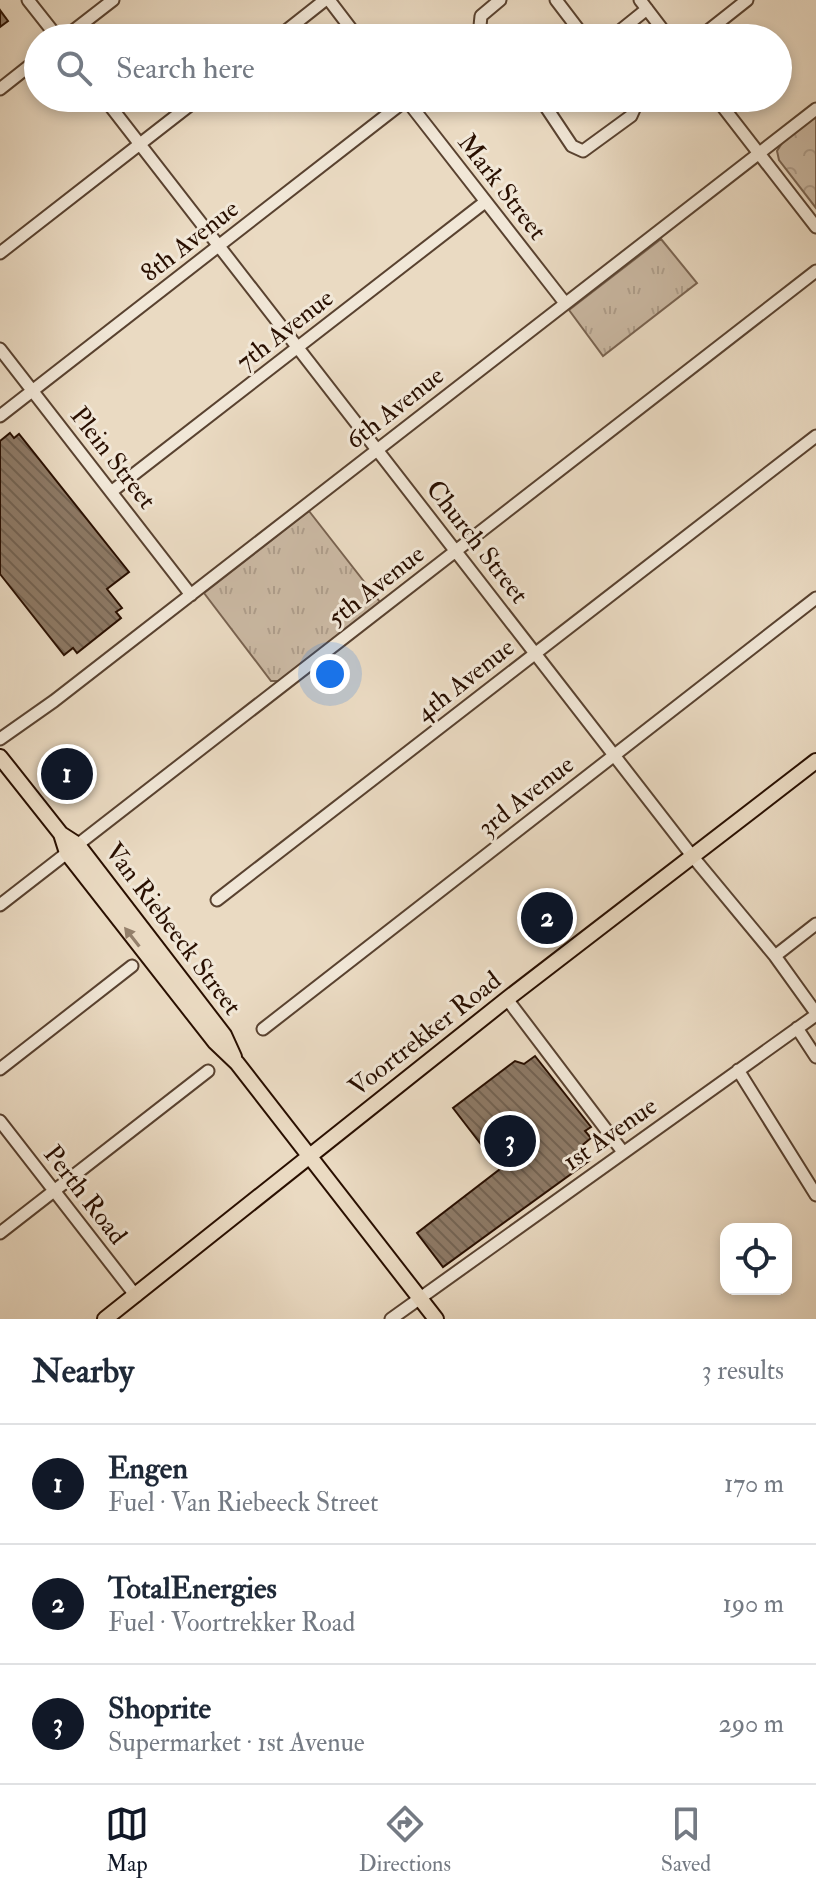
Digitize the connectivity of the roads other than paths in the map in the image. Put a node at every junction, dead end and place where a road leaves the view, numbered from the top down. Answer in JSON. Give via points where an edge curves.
{"nodes":[{"id":1,"x":28,"y":0,"type":"edge"},
{"id":2,"x":113,"y":0,"type":"edge"},
{"id":3,"x":327,"y":0,"type":"edge"},
{"id":4,"x":500,"y":0,"type":"edge"},
{"id":5,"x":556,"y":0,"type":"edge"},
{"id":6,"x":747,"y":0,"type":"edge"},
{"id":7,"x":644,"y":5,"type":"edge"},
{"id":8,"x":49,"y":24,"type":"edge"},
{"id":9,"x":80,"y":24,"type":"edge"},
{"id":10,"x":295,"y":24,"type":"edge"},
{"id":11,"x":347,"y":24,"type":"edge"},
{"id":12,"x":480,"y":24,"type":"edge"},
{"id":13,"x":574,"y":24,"type":"edge"},
{"id":14,"x":625,"y":24,"type":"edge"},
{"id":15,"x":658,"y":24,"type":"edge"},
{"id":16,"x":717,"y":24,"type":"edge"},
{"id":17,"x":24,"y":70,"type":"edge"},
{"id":18,"x":0,"y":89,"type":"edge"},
{"id":19,"x":816,"y":109,"type":"edge"},
{"id":20,"x":115,"y":112,"type":"edge"},
{"id":21,"x":181,"y":112,"type":"edge"},
{"id":22,"x":389,"y":112,"type":"edge"},
{"id":23,"x":416,"y":112,"type":"edge"},
{"id":24,"x":549,"y":112,"type":"edge"},
{"id":25,"x":633,"y":112,"type":"edge"},
{"id":26,"x":727,"y":112,"type":"edge"},
{"id":27,"x":139,"y":144,"type":"junction"},
{"id":28,"x":759,"y":154,"type":"junction"},
{"id":29,"x":485,"y":202,"type":"junction"},
{"id":30,"x":816,"y":227,"type":"edge"},
{"id":31,"x":219,"y":245,"type":"junction"},
{"id":32,"x":0,"y":253,"type":"edge"},
{"id":33,"x":816,"y":271,"type":"edge"},
{"id":34,"x":565,"y":303,"type":"junction"},
{"id":35,"x":298,"y":347,"type":"junction"},
{"id":36,"x":0,"y":349,"type":"edge"},
{"id":37,"x":33,"y":391,"type":"junction"},
{"id":38,"x":0,"y":416,"type":"edge"},
{"id":39,"x":816,"y":436,"type":"edge"},
{"id":40,"x":377,"y":450,"type":"junction"},
{"id":41,"x":111,"y":492,"type":"junction"},
{"id":42,"x":457,"y":551,"type":"junction"},
{"id":43,"x":191,"y":595,"type":"junction"},
{"id":44,"x":816,"y":598,"type":"edge"},
{"id":45,"x":536,"y":653,"type":"junction"},
{"id":46,"x":0,"y":739,"type":"edge"},
{"id":47,"x":615,"y":755,"type":"junction"},
{"id":48,"x":0,"y":757,"type":"edge"},
{"id":49,"x":816,"y":761,"type":"edge"},
{"id":50,"x":73,"y":849,"type":"junction"},
{"id":51,"x":693,"y":857,"type":"junction"},
{"id":52,"x":217,"y":900,"type":"dead end"},
{"id":53,"x":0,"y":905,"type":"edge"},
{"id":54,"x":816,"y":924,"type":"edge"},
{"id":55,"x":775,"y":956,"type":"junction"},
{"id":56,"x":132,"y":966,"type":"dead end"},
{"id":57,"x":507,"y":999,"type":"junction"},
{"id":58,"x":816,"y":1014,"type":"edge"},
{"id":59,"x":797,"y":1028,"type":"junction"},
{"id":60,"x":263,"y":1029,"type":"dead end"},
{"id":61,"x":816,"y":1057,"type":"edge"},
{"id":62,"x":0,"y":1069,"type":"edge"},
{"id":63,"x":738,"y":1070,"type":"junction"},
{"id":64,"x":208,"y":1071,"type":"dead end"},
{"id":65,"x":0,"y":1121,"type":"edge"},
{"id":66,"x":623,"y":1152,"type":"junction"},
{"id":67,"x":308,"y":1156,"type":"junction"},
{"id":68,"x":55,"y":1191,"type":"junction"},
{"id":69,"x":816,"y":1195,"type":"edge"},
{"id":70,"x":0,"y":1233,"type":"edge"},
{"id":71,"x":136,"y":1296,"type":"junction"},
{"id":72,"x":419,"y":1298,"type":"junction"},
{"id":73,"x":105,"y":1319,"type":"edge"},
{"id":74,"x":391,"y":1319,"type":"edge"},
{"id":75,"x":436,"y":1319,"type":"edge"}],
"edges":[{"from":1,"to":8,"type":"street"},
{"from":2,"to":9,"type":"street"},
{"from":3,"to":10,"type":"street"},
{"from":3,"to":11,"type":"street"},
{"from":4,"to":12,"type":"street","via":[[481,16]]},
{"from":5,"to":13,"type":"street"},
{"from":6,"to":16,"type":"street"},
{"from":7,"to":14,"type":"street"},
{"from":7,"to":15,"type":"street"},
{"from":17,"to":18,"type":"street"},
{"from":19,"to":28,"type":"street","name":"6th Avenue"},
{"from":20,"to":27,"type":"street","name":"Church Street"},
{"from":21,"to":27,"type":"street"},
{"from":22,"to":31,"type":"street","name":"8th Avenue"},
{"from":23,"to":29,"type":"street","name":"Mark Street"},
{"from":24,"to":25,"type":"street","via":[[572,146],[583,151]]},
{"from":26,"to":28,"type":"street"},
{"from":27,"to":31,"type":"street","name":"Church Street"},
{"from":27,"to":32,"type":"street"},
{"from":28,"to":30,"type":"street"},
{"from":28,"to":34,"type":"street","name":"6th Avenue"},
{"from":29,"to":34,"type":"street","name":"Mark Street"},
{"from":29,"to":35,"type":"street","name":"7th Avenue"},
{"from":31,"to":35,"type":"street","name":"Church Street"},
{"from":31,"to":37,"type":"street","name":"8th Avenue"},
{"from":33,"to":42,"type":"street","name":"5th Avenue"},
{"from":34,"to":40,"type":"street","name":"6th Avenue"},
{"from":35,"to":40,"type":"street","name":"Church Street"},
{"from":35,"to":41,"type":"street","name":"7th Avenue"},
{"from":36,"to":37,"type":"street","name":"Plein Street"},
{"from":37,"to":38,"type":"street","name":"8th Avenue"},
{"from":37,"to":41,"type":"street","name":"Plein Street"},
{"from":39,"to":45,"type":"street","name":"4th Avenue"},
{"from":40,"to":42,"type":"street","name":"Church Street"},
{"from":40,"to":43,"type":"street","name":"6th Avenue"},
{"from":41,"to":43,"type":"street","name":"Plein Street"},
{"from":42,"to":45,"type":"street","name":"Church Street"},
{"from":42,"to":50,"type":"street","name":"5th Avenue"},
{"from":43,"to":46,"type":"street","name":"6th Avenue"},
{"from":44,"to":47,"type":"street","name":"3rd Avenue"},
{"from":45,"to":47,"type":"street","name":"Church Street"},
{"from":45,"to":52,"type":"street","name":"4th Avenue"},
{"from":47,"to":51,"type":"street","name":"Church Street"},
{"from":47,"to":60,"type":"street","name":"3rd Avenue"},
{"from":48,"to":50,"type":"main road","name":"Van Riebeeck Street"},
{"from":49,"to":51,"type":"main road","name":"Voortrekker Road"},
{"from":50,"to":53,"type":"street","name":"5th Avenue"},
{"from":50,"to":67,"type":"main road","name":"Van Riebeeck Street","via":[[224,1035],[235,1061]]},
{"from":51,"to":55,"type":"street","name":"Church Street"},
{"from":51,"to":57,"type":"main road","name":"Voortrekker Road"},
{"from":54,"to":55,"type":"street"},
{"from":55,"to":58,"type":"street","name":"Church Street"},
{"from":56,"to":62,"type":"street"},
{"from":57,"to":66,"type":"street"},
{"from":57,"to":67,"type":"main road","name":"Voortrekker Road"},
{"from":58,"to":59,"type":"street"},
{"from":59,"to":61,"type":"street"},
{"from":59,"to":63,"type":"street","name":"1st Avenue"},
{"from":63,"to":66,"type":"street","name":"1st Avenue"},
{"from":63,"to":69,"type":"street"},
{"from":64,"to":68,"type":"street"},
{"from":65,"to":68,"type":"street","name":"Perth Road"},
{"from":66,"to":72,"type":"street","name":"1st Avenue"},
{"from":67,"to":71,"type":"main road","name":"Voortrekker Road"},
{"from":67,"to":72,"type":"main road","name":"Van Riebeeck Street"},
{"from":68,"to":70,"type":"street"},
{"from":68,"to":71,"type":"street","name":"Perth Road"},
{"from":71,"to":73,"type":"main road","name":"Voortrekker Road"},
{"from":72,"to":74,"type":"street","name":"1st Avenue"},
{"from":72,"to":75,"type":"main road","name":"Van Riebeeck Street"}]}
